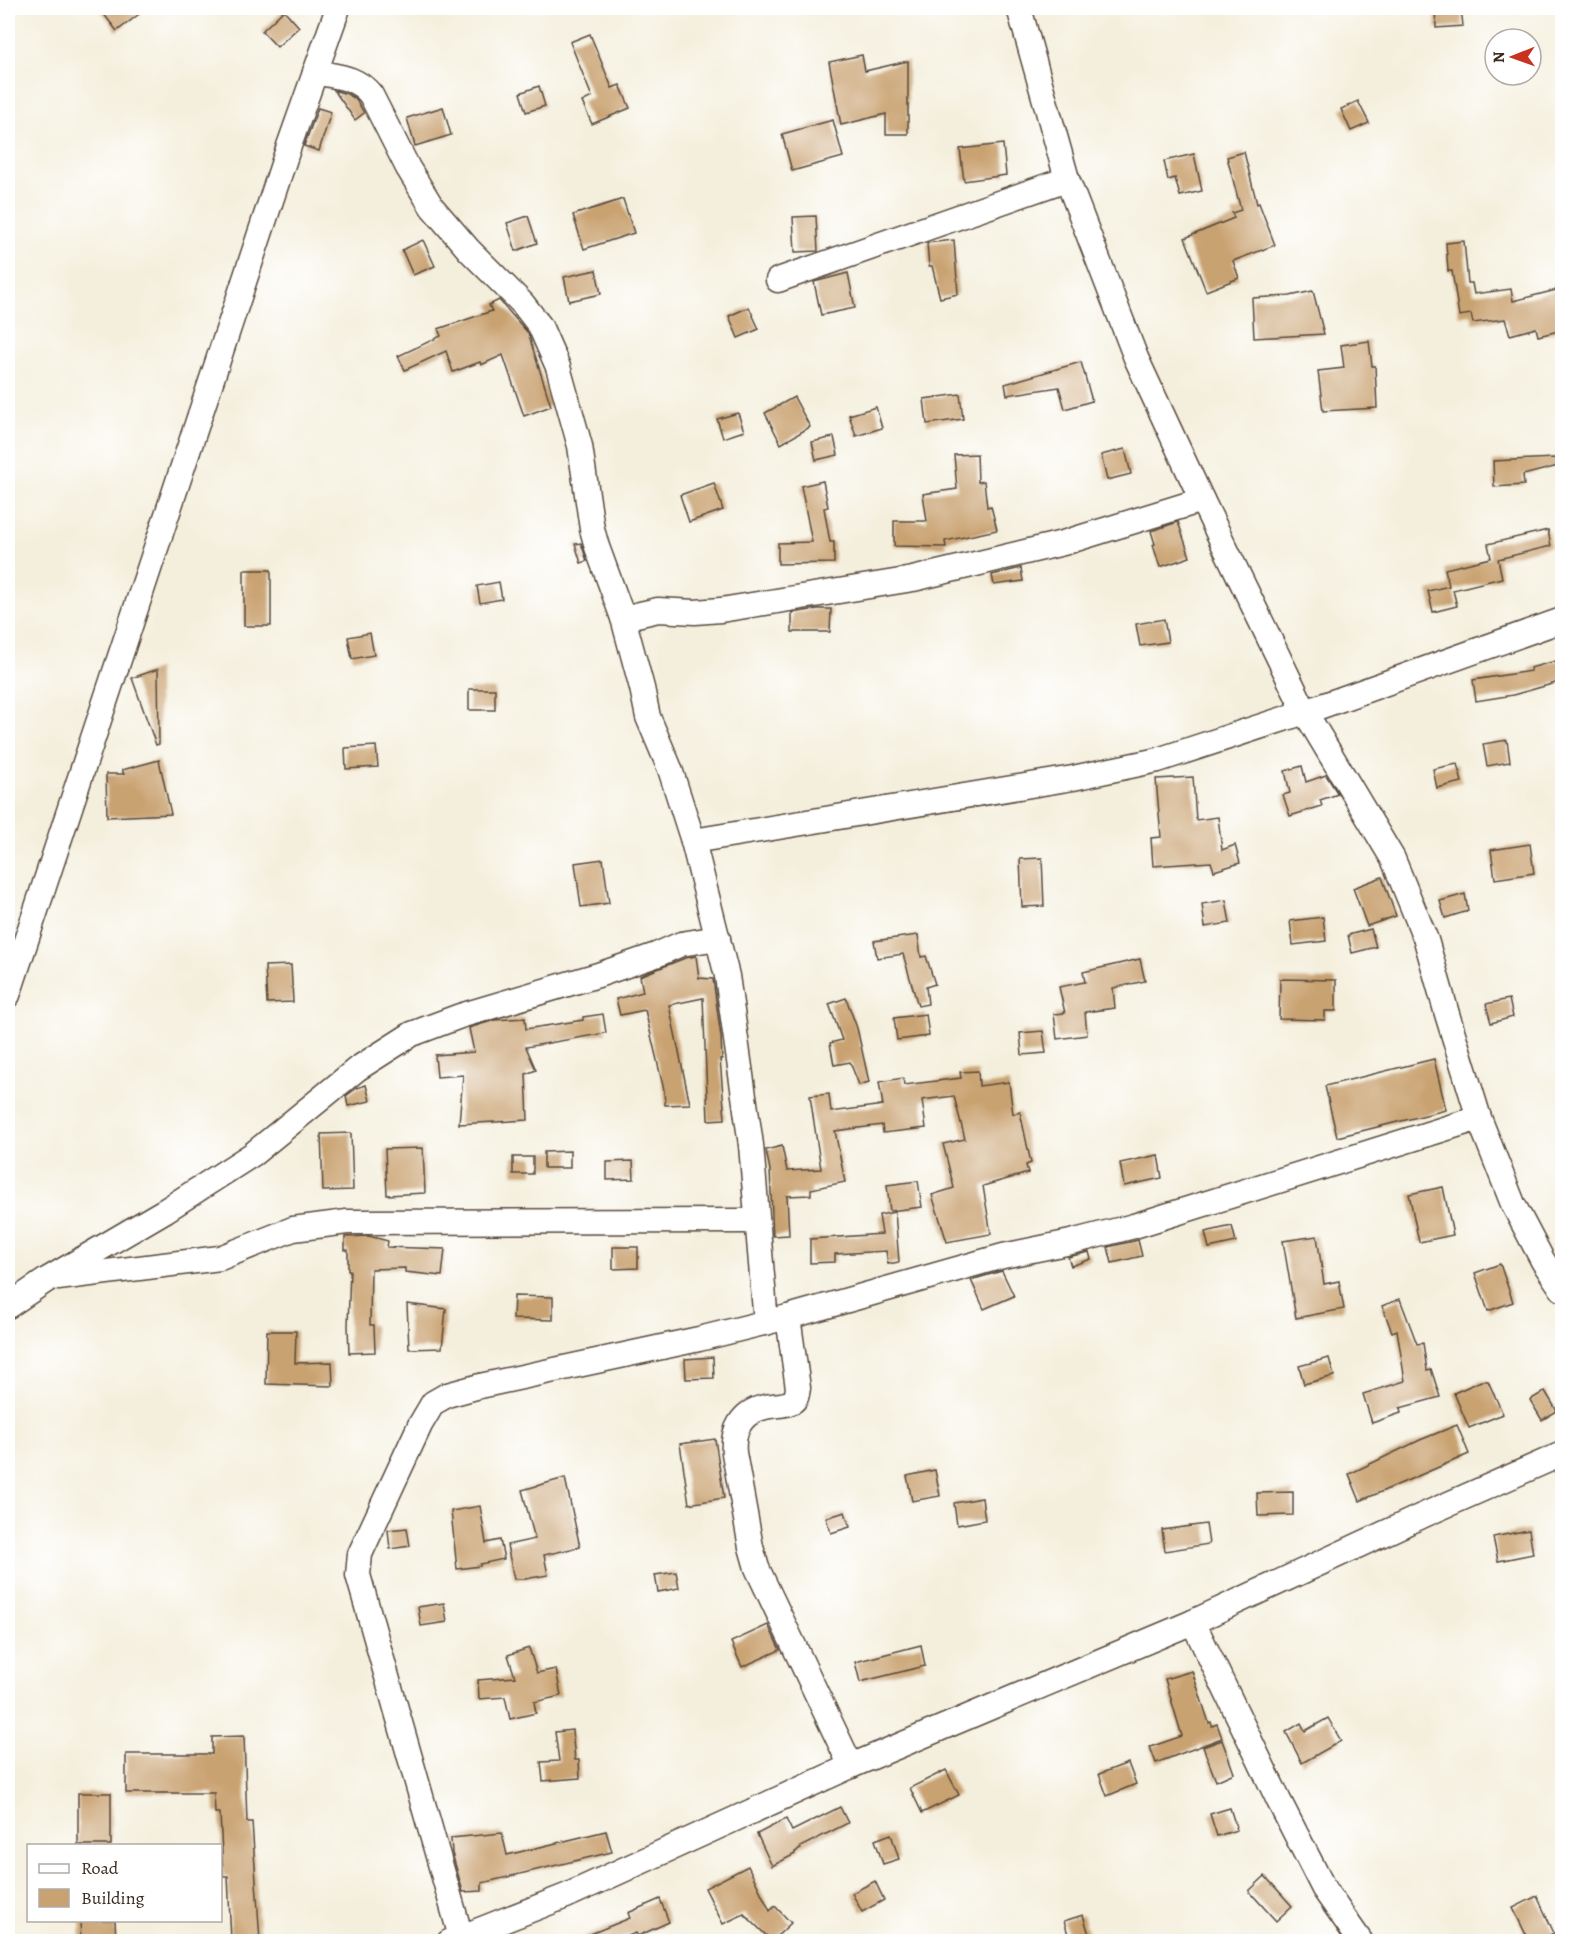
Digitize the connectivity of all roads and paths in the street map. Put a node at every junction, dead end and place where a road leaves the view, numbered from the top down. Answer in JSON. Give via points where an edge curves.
{"nodes":[{"id":1,"x":338,"y":8,"type":"edge"},
{"id":2,"x":1019,"y":8,"type":"edge"},
{"id":3,"x":315,"y":72,"type":"junction"},
{"id":4,"x":1067,"y":179,"type":"junction"},
{"id":5,"x":778,"y":280,"type":"dead end"},
{"id":6,"x":1202,"y":500,"type":"junction"},
{"id":7,"x":623,"y":618,"type":"junction"},
{"id":8,"x":1563,"y":620,"type":"edge"},
{"id":9,"x":1305,"y":712,"type":"junction"},
{"id":10,"x":693,"y":841,"type":"junction"},
{"id":11,"x":718,"y":938,"type":"junction"},
{"id":12,"x":8,"y":995,"type":"edge"},
{"id":13,"x":1479,"y":1118,"type":"junction"},
{"id":14,"x":757,"y":1221,"type":"junction"},
{"id":15,"x":48,"y":1279,"type":"junction"},
{"id":16,"x":1563,"y":1289,"type":"edge"},
{"id":17,"x":8,"y":1306,"type":"edge"},
{"id":18,"x":777,"y":1320,"type":"junction"},
{"id":19,"x":1563,"y":1454,"type":"edge"},
{"id":20,"x":1193,"y":1622,"type":"junction"},
{"id":21,"x":850,"y":1766,"type":"junction"},
{"id":22,"x":454,"y":1939,"type":"edge"},
{"id":23,"x":1361,"y":1941,"type":"edge"}],
"edges":[{"from":1,"to":3,"type":"street"},
{"from":2,"to":4,"type":"street"},
{"from":3,"to":7,"type":"street","via":[[363,84],[432,207],[540,326],[558,367],[580,446],[592,530]]},
{"from":3,"to":12,"type":"street"},
{"from":4,"to":5,"type":"street"},
{"from":4,"to":6,"type":"street","via":[[1136,358]]},
{"from":6,"to":7,"type":"street","via":[[1063,543],[913,579],[721,610],[658,610]]},
{"from":6,"to":9,"type":"street"},
{"from":7,"to":10,"type":"street","via":[[648,717]]},
{"from":8,"to":9,"type":"street"},
{"from":9,"to":10,"type":"street","via":[[1158,760],[1101,773]]},
{"from":9,"to":13,"type":"street","via":[[1397,869],[1426,940]]},
{"from":10,"to":11,"type":"street"},
{"from":11,"to":14,"type":"street","via":[[752,1145]]},
{"from":11,"to":15,"type":"street","via":[[681,944],[598,975],[412,1034],[357,1069],[253,1154]]},
{"from":13,"to":16,"type":"street","via":[[1513,1204]]},
{"from":13,"to":18,"type":"street","via":[[1134,1226],[962,1266]]},
{"from":14,"to":15,"type":"street","via":[[347,1222],[293,1229],[220,1258]]},
{"from":14,"to":18,"type":"street"},
{"from":15,"to":17,"type":"street"},
{"from":18,"to":21,"type":"street","via":[[798,1388],[795,1399],[762,1407],[747,1416],[735,1430],[734,1453],[757,1568]]},
{"from":18,"to":22,"type":"street","via":[[447,1395],[433,1402],[420,1425],[360,1554],[358,1575]]},
{"from":19,"to":20,"type":"street"},
{"from":20,"to":21,"type":"street"},
{"from":20,"to":23,"type":"street","via":[[1324,1889]]},
{"from":21,"to":22,"type":"street","via":[[566,1896]]}]}
